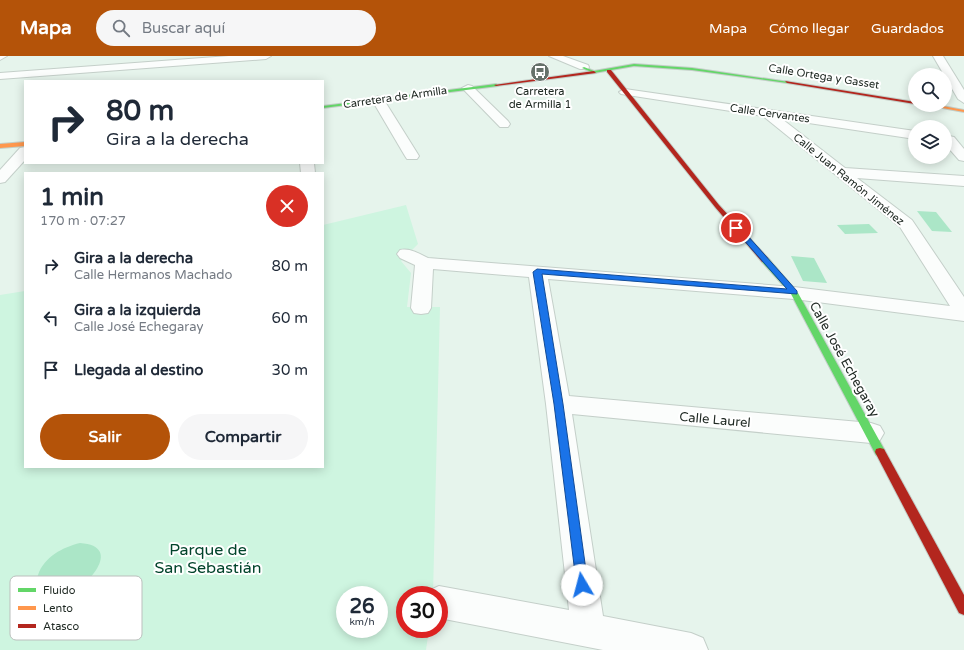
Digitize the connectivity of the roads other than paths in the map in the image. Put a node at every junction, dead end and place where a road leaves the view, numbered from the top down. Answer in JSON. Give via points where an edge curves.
{"nodes":[{"id":1,"x":116,"y":56,"type":"edge"},
{"id":2,"x":266,"y":56,"type":"edge"},
{"id":3,"x":554,"y":56,"type":"edge"},
{"id":4,"x":628,"y":56,"type":"edge"},
{"id":5,"x":654,"y":56,"type":"edge"},
{"id":6,"x":938,"y":56,"type":"edge"},
{"id":7,"x":253,"y":57,"type":"edge"},
{"id":8,"x":615,"y":60,"type":"junction"},
{"id":9,"x":634,"y":65,"type":"junction"},
{"id":10,"x":584,"y":68,"type":"junction"},
{"id":11,"x":97,"y":70,"type":"junction"},
{"id":12,"x":609,"y":71,"type":"junction"},
{"id":13,"x":594,"y":72,"type":"junction"},
{"id":14,"x":0,"y":76,"type":"edge"},
{"id":15,"x":87,"y":80,"type":"edge"},
{"id":16,"x":517,"y":81,"type":"junction"},
{"id":17,"x":468,"y":88,"type":"junction"},
{"id":18,"x":625,"y":92,"type":"junction"},
{"id":19,"x":964,"y":99,"type":"edge"},
{"id":20,"x":378,"y":100,"type":"junction"},
{"id":21,"x":908,"y":102,"type":"edge"},
{"id":22,"x":324,"y":107,"type":"edge"},
{"id":23,"x":952,"y":109,"type":"edge"},
{"id":24,"x":964,"y":111,"type":"edge"},
{"id":25,"x":767,"y":113,"type":"junction"},
{"id":26,"x":504,"y":124,"type":"dead end"},
{"id":27,"x":908,"y":134,"type":"edge"},
{"id":28,"x":952,"y":140,"type":"edge"},
{"id":29,"x":964,"y":142,"type":"edge"},
{"id":30,"x":952,"y":144,"type":"edge"},
{"id":31,"x":23,"y":145,"type":"edge"},
{"id":32,"x":0,"y":146,"type":"edge"},
{"id":33,"x":412,"y":156,"type":"dead end"},
{"id":34,"x":964,"y":156,"type":"edge"},
{"id":35,"x":842,"y":172,"type":"junction"},
{"id":36,"x":0,"y":179,"type":"edge"},
{"id":37,"x":964,"y":181,"type":"edge"},
{"id":38,"x":406,"y":254,"type":"dead end"},
{"id":39,"x":424,"y":263,"type":"junction"},
{"id":40,"x":537,"y":272,"type":"junction"},
{"id":41,"x":794,"y":292,"type":"junction"},
{"id":42,"x":421,"y":308,"type":"dead end"},
{"id":43,"x":964,"y":313,"type":"edge"},
{"id":44,"x":558,"y":404,"type":"junction"},
{"id":45,"x":871,"y":433,"type":"junction"},
{"id":46,"x":448,"y":604,"type":"edge"},
{"id":47,"x":964,"y":608,"type":"edge"},
{"id":48,"x":588,"y":630,"type":"junction"},
{"id":49,"x":691,"y":650,"type":"edge"}],
"edges":[{"from":1,"to":11,"type":"street"},
{"from":2,"to":7,"type":"street"},
{"from":3,"to":10,"type":"street"},
{"from":4,"to":8,"type":"street","name":"Carretera de Armilla"},
{"from":5,"to":9,"type":"street"},
{"from":6,"to":19,"type":"street"},
{"from":7,"to":11,"type":"street"},
{"from":8,"to":9,"type":"street"},
{"from":8,"to":10,"type":"street","name":"Carretera de Armilla"},
{"from":9,"to":12,"type":"street","name":"Carretera de Armilla"},
{"from":9,"to":21,"type":"street","name":"Calle Ortega y Gasset","via":[[740,74]]},
{"from":10,"to":13,"type":"street"},
{"from":10,"to":16,"type":"street","name":"Carretera de Armilla"},
{"from":11,"to":14,"type":"street"},
{"from":11,"to":15,"type":"street"},
{"from":12,"to":13,"type":"street","name":"Carretera de Armilla"},
{"from":12,"to":18,"type":"street","name":"Calle José Echegaray"},
{"from":13,"to":16,"type":"street","name":"Carretera de Armilla"},
{"from":16,"to":17,"type":"street","name":"Carretera de Armilla"},
{"from":17,"to":20,"type":"street","name":"Carretera de Armilla"},
{"from":17,"to":26,"type":"street"},
{"from":18,"to":25,"type":"street","name":"Calle Cervantes"},
{"from":18,"to":41,"type":"street","name":"Calle José Echegaray","via":[[717,206]]},
{"from":20,"to":22,"type":"street","name":"Carretera de Armilla"},
{"from":20,"to":33,"type":"street"},
{"from":23,"to":24,"type":"street"},
{"from":25,"to":27,"type":"street","name":"Calle Cervantes"},
{"from":25,"to":35,"type":"street","name":"Calle Juan Ramón Jiménez"},
{"from":28,"to":29,"type":"street"},
{"from":30,"to":34,"type":"street"},
{"from":31,"to":32,"type":"street"},
{"from":31,"to":36,"type":"street"},
{"from":35,"to":37,"type":"street"},
{"from":35,"to":43,"type":"street","name":"Calle Juan Ramón Jiménez","via":[[906,224]]},
{"from":38,"to":39,"type":"street"},
{"from":39,"to":40,"type":"street"},
{"from":39,"to":42,"type":"street"},
{"from":40,"to":41,"type":"street"},
{"from":40,"to":44,"type":"street"},
{"from":41,"to":43,"type":"street"},
{"from":41,"to":45,"type":"street","name":"Calle José Echegaray"},
{"from":44,"to":45,"type":"street","name":"Calle Laurel"},
{"from":44,"to":48,"type":"street"},
{"from":45,"to":47,"type":"street","name":"Calle José Echegaray"},
{"from":46,"to":48,"type":"street"},
{"from":48,"to":49,"type":"street"}]}
